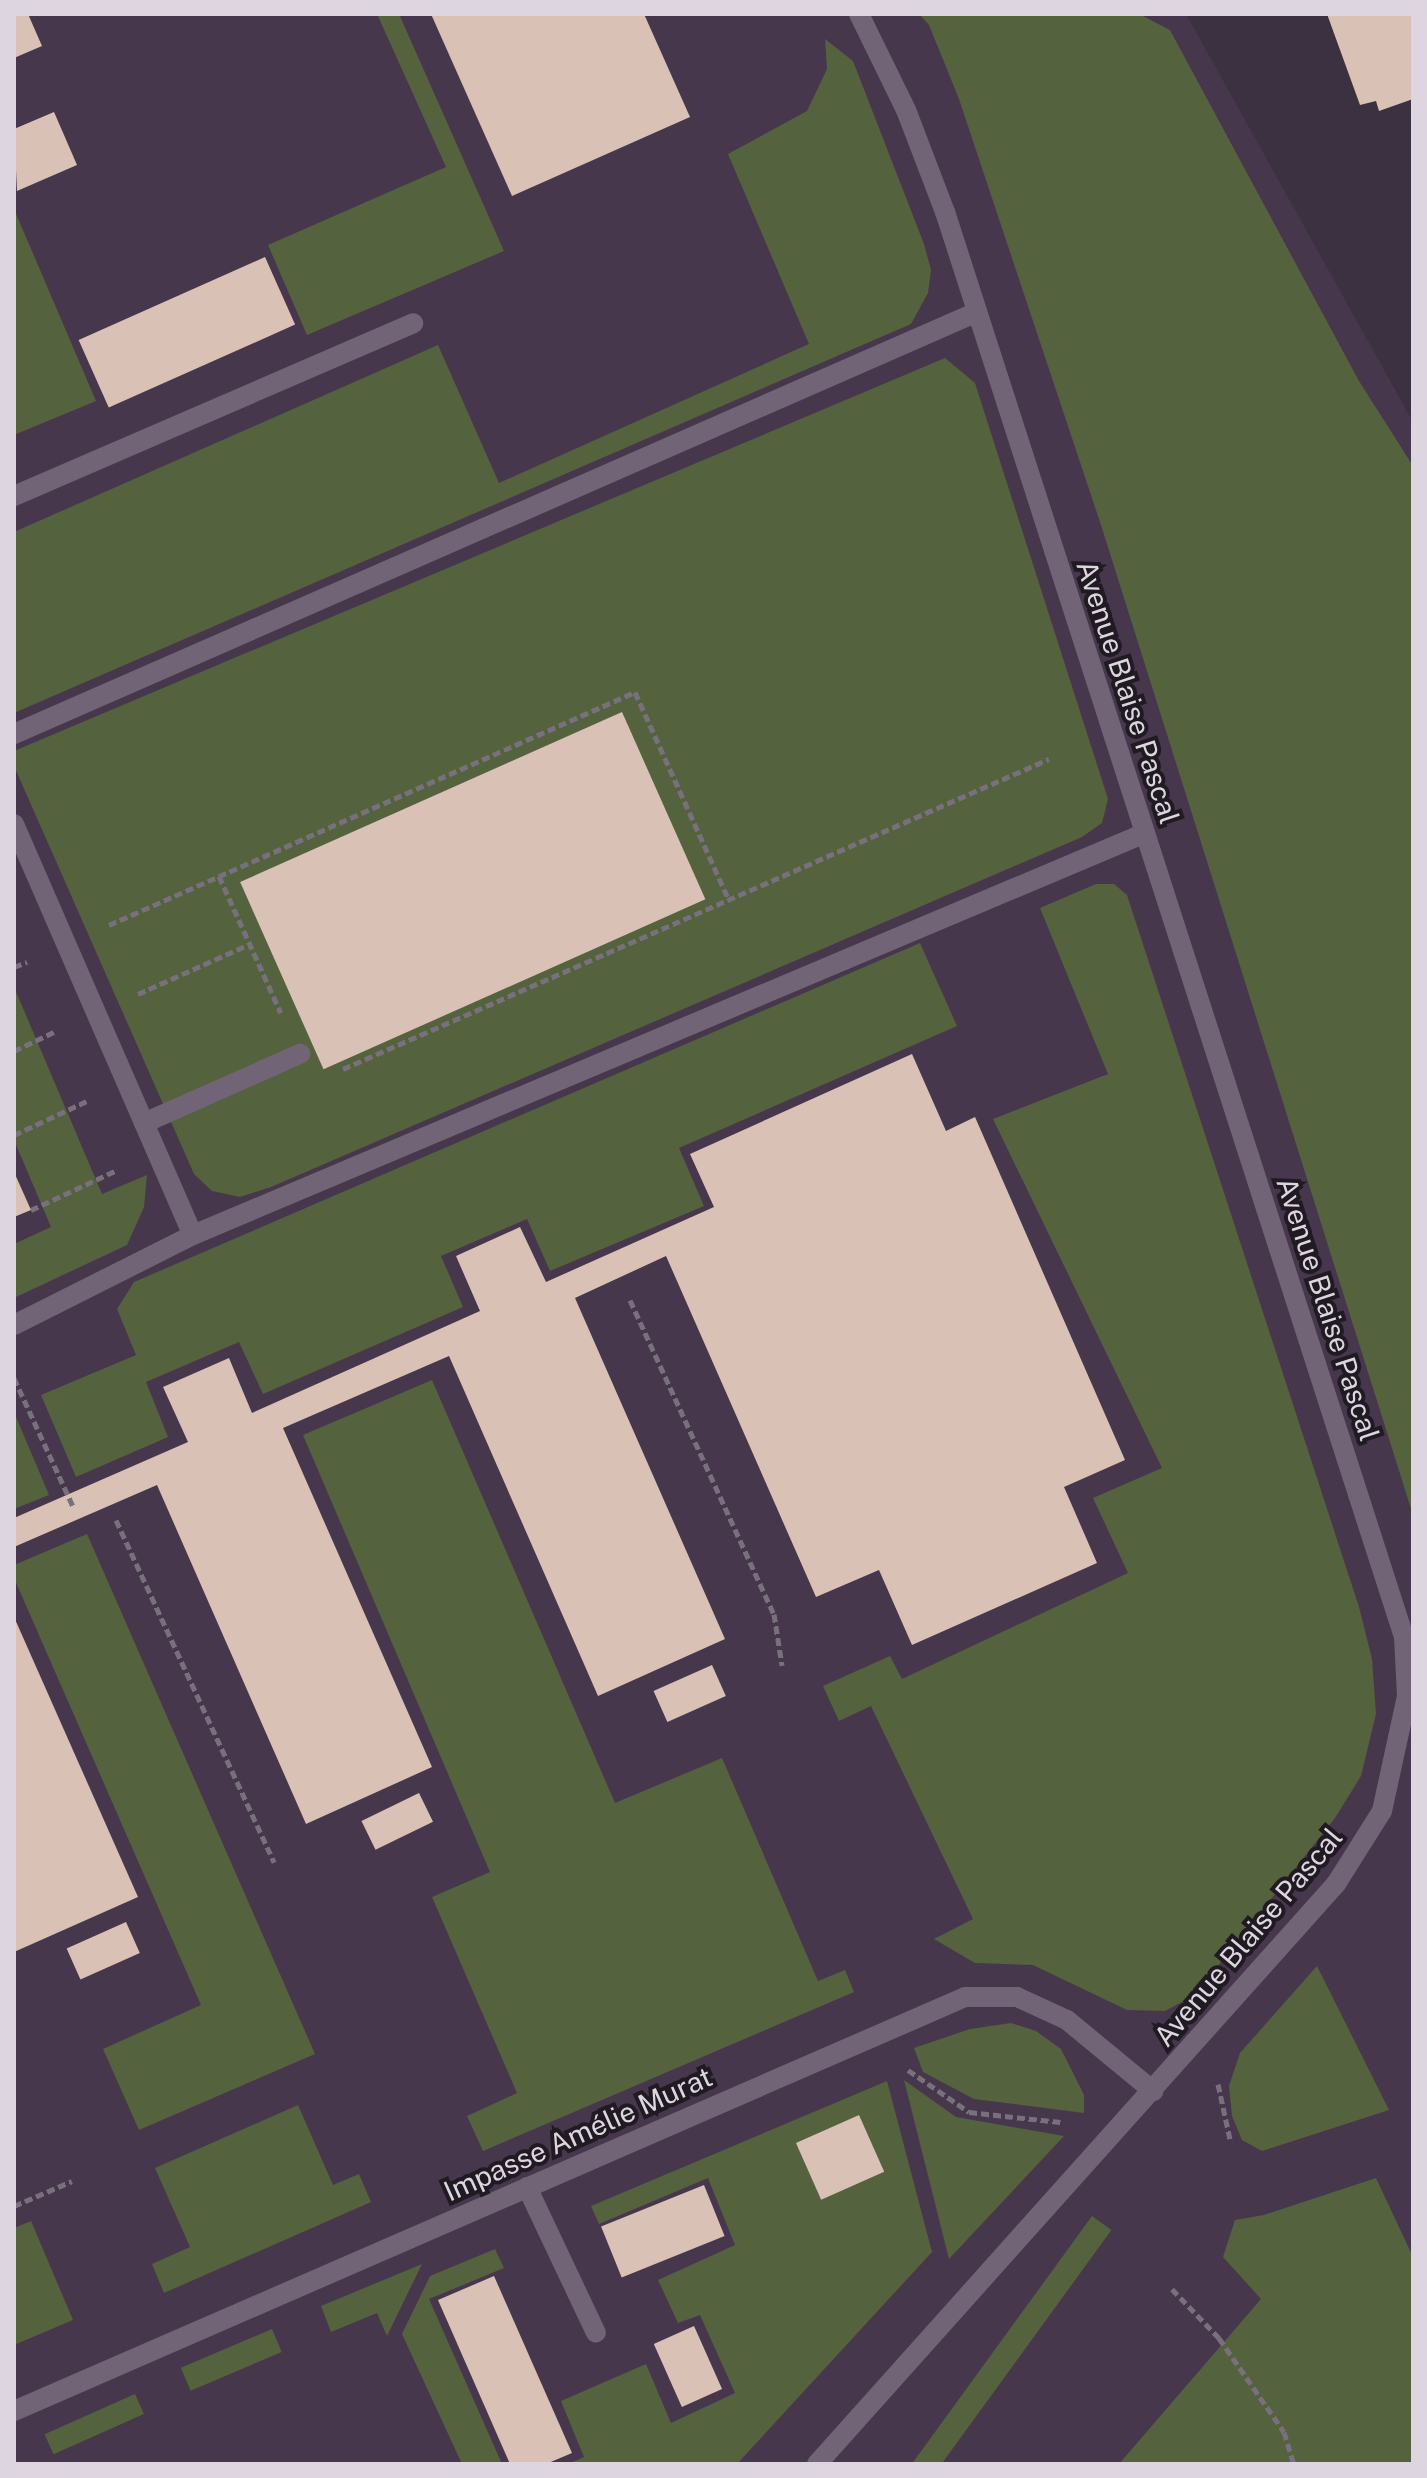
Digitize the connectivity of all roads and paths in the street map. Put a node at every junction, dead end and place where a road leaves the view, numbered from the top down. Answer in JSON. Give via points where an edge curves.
{"nodes":[{"id":1,"x":859,"y":14,"type":"edge"},
{"id":2,"x":975,"y":313,"type":"junction"},
{"id":3,"x":413,"y":323,"type":"dead end"},
{"id":4,"x":14,"y":496,"type":"edge"},
{"id":5,"x":14,"y":734,"type":"edge"},
{"id":6,"x":1049,"y":759,"type":"dead end"},
{"id":7,"x":14,"y":824,"type":"edge"},
{"id":8,"x":1145,"y":833,"type":"junction"},
{"id":9,"x":219,"y":876,"type":"junction"},
{"id":10,"x":729,"y":900,"type":"junction"},
{"id":11,"x":66,"y":944,"type":"junction"},
{"id":12,"x":250,"y":944,"type":"junction"},
{"id":13,"x":96,"y":1012,"type":"junction"},
{"id":14,"x":36,"y":1040,"type":"dead end"},
{"id":15,"x":14,"y":1051,"type":"edge"},
{"id":16,"x":300,"y":1054,"type":"junction"},
{"id":17,"x":66,"y":1111,"type":"dead end"},
{"id":18,"x":144,"y":1123,"type":"junction"},
{"id":19,"x":14,"y":1135,"type":"edge"},
{"id":20,"x":95,"y":1179,"type":"dead end"},
{"id":21,"x":31,"y":1210,"type":"dead end"},
{"id":22,"x":193,"y":1235,"type":"junction"},
{"id":23,"x":630,"y":1300,"type":"dead end"},
{"id":24,"x":14,"y":1325,"type":"edge"},
{"id":25,"x":14,"y":1378,"type":"edge"},
{"id":26,"x":73,"y":1506,"type":"dead end"},
{"id":27,"x":116,"y":1520,"type":"dead end"},
{"id":28,"x":782,"y":1665,"type":"dead end"},
{"id":29,"x":274,"y":1862,"type":"dead end"},
{"id":30,"x":878,"y":2031,"type":"junction"},
{"id":31,"x":1153,"y":2091,"type":"junction"},
{"id":32,"x":1095,"y":2153,"type":"junction"},
{"id":33,"x":72,"y":2181,"type":"dead end"},
{"id":34,"x":527,"y":2187,"type":"junction"},
{"id":35,"x":14,"y":2206,"type":"edge"},
{"id":36,"x":1172,"y":2289,"type":"dead end"},
{"id":37,"x":596,"y":2333,"type":"dead end"},
{"id":38,"x":14,"y":2411,"type":"edge"},
{"id":39,"x":817,"y":2464,"type":"edge"},
{"id":40,"x":1294,"y":2464,"type":"edge"}],
"edges":[{"from":1,"to":2,"type":"street","name":"Avenue Blaise Pascal","via":[[906,110]]},
{"from":2,"to":5,"type":"street"},
{"from":2,"to":8,"type":"street","name":"Avenue Blaise Pascal"},
{"from":3,"to":4,"type":"street"},
{"from":6,"to":10,"type":"path"},
{"from":7,"to":11,"type":"street"},
{"from":8,"to":22,"type":"street"},
{"from":8,"to":31,"type":"street","name":"Avenue Blaise Pascal","via":[[1404,1637],[1407,1696],[1382,1811],[1362,1849],[1294,1935]]},
{"from":9,"to":10,"type":"path","via":[[635,692]]},
{"from":9,"to":11,"type":"path"},
{"from":9,"to":12,"type":"path"},
{"from":10,"to":16,"type":"path","via":[[312,1083]]},
{"from":11,"to":13,"type":"street"},
{"from":12,"to":13,"type":"path"},
{"from":12,"to":16,"type":"path"},
{"from":13,"to":18,"type":"street"},
{"from":14,"to":15,"type":"path"},
{"from":16,"to":18,"type":"street"},
{"from":17,"to":19,"type":"path"},
{"from":18,"to":22,"type":"street"},
{"from":20,"to":21,"type":"path"},
{"from":22,"to":24,"type":"street"},
{"from":23,"to":28,"type":"path","via":[[774,1614]]},
{"from":25,"to":26,"type":"path"},
{"from":27,"to":29,"type":"path"},
{"from":30,"to":31,"type":"street","name":"Impasse Amélie Murat","via":[[965,1997],[1017,1997],[1067,2020]]},
{"from":30,"to":32,"type":"path","via":[[915,2078],[969,2112],[1067,2123]]},
{"from":30,"to":34,"type":"street","name":"Impasse Amélie Murat"},
{"from":31,"to":32,"type":"street","name":"Avenue Blaise Pascal"},
{"from":32,"to":39,"type":"street","name":"Avenue Blaise Pascal"},
{"from":33,"to":35,"type":"path"},
{"from":34,"to":37,"type":"street"},
{"from":34,"to":38,"type":"street","name":"Impasse Amélie Murat"},
{"from":36,"to":40,"type":"path","via":[[1219,2338],[1284,2432]]}]}
